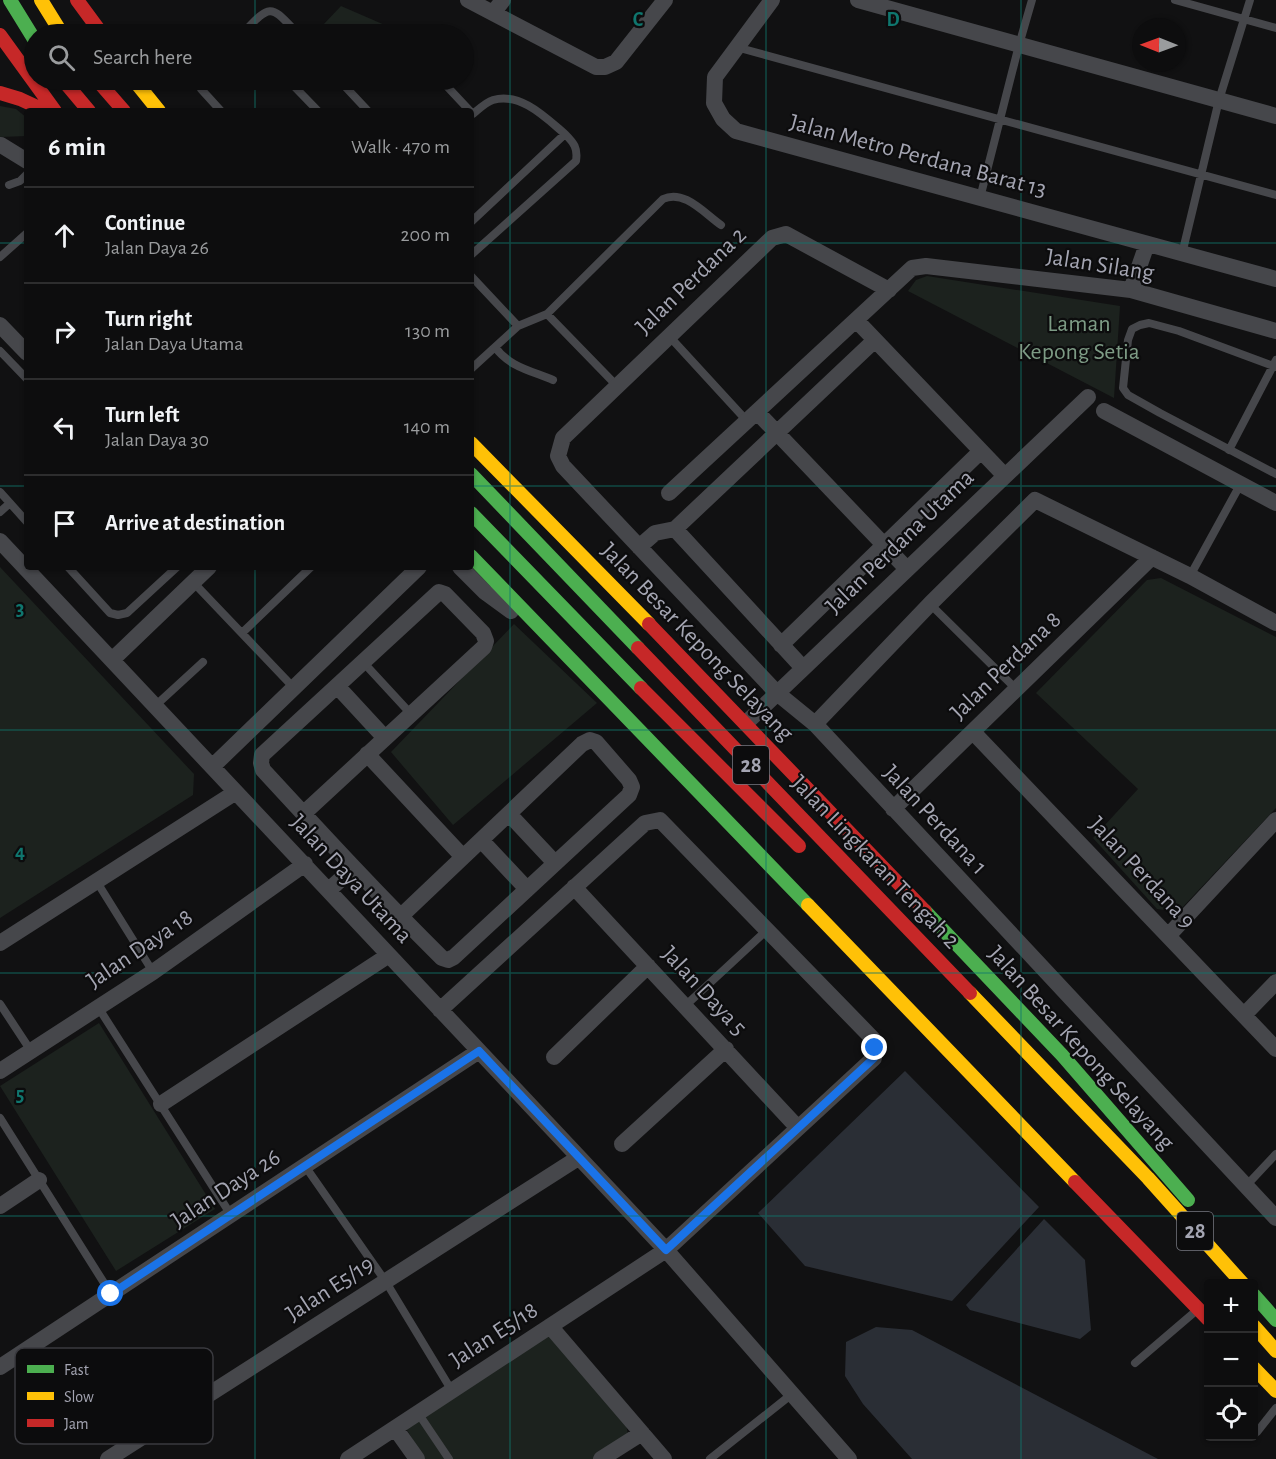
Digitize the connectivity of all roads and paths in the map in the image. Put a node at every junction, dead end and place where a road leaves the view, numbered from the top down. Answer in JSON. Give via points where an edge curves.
{"nodes":[{"id":1,"x":10,"y":0,"type":"edge"},
{"id":2,"x":32,"y":0,"type":"edge"},
{"id":3,"x":41,"y":0,"type":"edge"},
{"id":4,"x":77,"y":0,"type":"edge"},
{"id":5,"x":468,"y":0,"type":"edge"},
{"id":6,"x":665,"y":0,"type":"edge"},
{"id":7,"x":772,"y":0,"type":"edge"},
{"id":8,"x":858,"y":0,"type":"edge"},
{"id":9,"x":1032,"y":0,"type":"edge"},
{"id":10,"x":1175,"y":0,"type":"edge"},
{"id":11,"x":1250,"y":0,"type":"edge"},
{"id":12,"x":498,"y":6,"type":"edge"},
{"id":13,"x":8,"y":17,"type":"dead end"},
{"id":14,"x":1244,"y":19,"type":"junction"},
{"id":15,"x":25,"y":24,"type":"edge"},
{"id":16,"x":58,"y":24,"type":"edge"},
{"id":17,"x":95,"y":24,"type":"edge"},
{"id":18,"x":253,"y":24,"type":"edge"},
{"id":19,"x":288,"y":24,"type":"edge"},
{"id":20,"x":1276,"y":28,"type":"edge"},
{"id":21,"x":0,"y":35,"type":"edge"},
{"id":22,"x":1019,"y":45,"type":"junction"},
{"id":23,"x":735,"y":47,"type":"junction"},
{"id":24,"x":24,"y":70,"type":"edge"},
{"id":25,"x":38,"y":90,"type":"edge"},
{"id":26,"x":47,"y":90,"type":"edge"},
{"id":27,"x":71,"y":90,"type":"edge"},
{"id":28,"x":106,"y":90,"type":"edge"},
{"id":29,"x":142,"y":90,"type":"edge"},
{"id":30,"x":202,"y":90,"type":"edge"},
{"id":31,"x":298,"y":90,"type":"edge"},
{"id":32,"x":348,"y":90,"type":"edge"},
{"id":33,"x":451,"y":90,"type":"edge"},
{"id":34,"x":0,"y":93,"type":"edge"},
{"id":35,"x":1219,"y":100,"type":"junction"},
{"id":36,"x":50,"y":108,"type":"edge"},
{"id":37,"x":86,"y":108,"type":"edge"},
{"id":38,"x":121,"y":108,"type":"edge"},
{"id":39,"x":157,"y":108,"type":"edge"},
{"id":40,"x":218,"y":108,"type":"edge"},
{"id":41,"x":315,"y":108,"type":"edge"},
{"id":42,"x":365,"y":108,"type":"edge"},
{"id":43,"x":468,"y":108,"type":"edge"},
{"id":44,"x":474,"y":113,"type":"edge"},
{"id":45,"x":1276,"y":116,"type":"edge"},
{"id":46,"x":1000,"y":120,"type":"junction"},
{"id":47,"x":565,"y":134,"type":"junction"},
{"id":48,"x":0,"y":145,"type":"edge"},
{"id":49,"x":24,"y":145,"type":"edge"},
{"id":50,"x":24,"y":159,"type":"edge"},
{"id":51,"x":1201,"y":175,"type":"junction"},
{"id":52,"x":24,"y":177,"type":"edge"},
{"id":53,"x":9,"y":185,"type":"dead end"},
{"id":54,"x":1276,"y":195,"type":"edge"},
{"id":55,"x":980,"y":198,"type":"junction"},
{"id":56,"x":474,"y":219,"type":"edge"},
{"id":57,"x":721,"y":225,"type":"dead end"},
{"id":58,"x":23,"y":236,"type":"edge"},
{"id":59,"x":1147,"y":244,"type":"junction"},
{"id":60,"x":474,"y":252,"type":"edge"},
{"id":61,"x":1182,"y":254,"type":"junction"},
{"id":62,"x":0,"y":257,"type":"edge"},
{"id":63,"x":474,"y":279,"type":"edge"},
{"id":64,"x":1276,"y":279,"type":"edge"},
{"id":65,"x":889,"y":290,"type":"junction"},
{"id":66,"x":1131,"y":290,"type":"junction"},
{"id":67,"x":547,"y":314,"type":"junction"},
{"id":68,"x":856,"y":320,"type":"junction"},
{"id":69,"x":0,"y":325,"type":"edge"},
{"id":70,"x":518,"y":326,"type":"junction"},
{"id":71,"x":1276,"y":332,"type":"edge"},
{"id":72,"x":669,"y":336,"type":"junction"},
{"id":73,"x":875,"y":340,"type":"junction"},
{"id":74,"x":495,"y":347,"type":"junction"},
{"id":75,"x":24,"y":350,"type":"edge"},
{"id":76,"x":0,"y":351,"type":"edge"},
{"id":77,"x":1275,"y":364,"type":"edge"},
{"id":78,"x":474,"y":366,"type":"edge"},
{"id":79,"x":24,"y":376,"type":"edge"},
{"id":80,"x":553,"y":380,"type":"dead end"},
{"id":81,"x":617,"y":386,"type":"junction"},
{"id":82,"x":1088,"y":397,"type":"dead end"},
{"id":83,"x":1104,"y":411,"type":"dead end"},
{"id":84,"x":752,"y":416,"type":"junction"},
{"id":85,"x":777,"y":433,"type":"junction"},
{"id":86,"x":474,"y":446,"type":"edge"},
{"id":87,"x":1229,"y":450,"type":"junction"},
{"id":88,"x":981,"y":451,"type":"junction"},
{"id":89,"x":558,"y":456,"type":"joint"},
{"id":90,"x":1276,"y":474,"type":"edge"},
{"id":91,"x":1005,"y":476,"type":"junction"},
{"id":92,"x":474,"y":477,"type":"edge"},
{"id":93,"x":1240,"y":485,"type":"junction"},
{"id":94,"x":0,"y":492,"type":"edge"},
{"id":95,"x":669,"y":493,"type":"dead end"},
{"id":96,"x":10,"y":503,"type":"junction"},
{"id":97,"x":1276,"y":503,"type":"edge"},
{"id":98,"x":0,"y":512,"type":"edge"},
{"id":99,"x":474,"y":516,"type":"edge"},
{"id":100,"x":24,"y":519,"type":"edge"},
{"id":101,"x":675,"y":529,"type":"junction"},
{"id":102,"x":0,"y":541,"type":"edge"},
{"id":103,"x":884,"y":545,"type":"junction"},
{"id":104,"x":639,"y":547,"type":"junction"},
{"id":105,"x":1152,"y":557,"type":"junction"},
{"id":106,"x":474,"y":559,"type":"edge"},
{"id":107,"x":24,"y":566,"type":"edge"},
{"id":108,"x":907,"y":569,"type":"junction"},
{"id":109,"x":27,"y":570,"type":"edge"},
{"id":110,"x":71,"y":570,"type":"edge"},
{"id":111,"x":174,"y":570,"type":"edge"},
{"id":112,"x":206,"y":570,"type":"edge"},
{"id":113,"x":308,"y":570,"type":"edge"},
{"id":114,"x":416,"y":570,"type":"edge"},
{"id":115,"x":463,"y":570,"type":"edge"},
{"id":116,"x":1190,"y":576,"type":"junction"},
{"id":117,"x":193,"y":582,"type":"junction"},
{"id":118,"x":930,"y":604,"type":"junction"},
{"id":119,"x":533,"y":621,"type":"junction"},
{"id":120,"x":1276,"y":623,"type":"edge"},
{"id":121,"x":242,"y":633,"type":"junction"},
{"id":122,"x":781,"y":645,"type":"junction"},
{"id":123,"x":112,"y":660,"type":"junction"},
{"id":124,"x":203,"y":662,"type":"dead end"},
{"id":125,"x":363,"y":662,"type":"junction"},
{"id":126,"x":803,"y":668,"type":"junction"},
{"id":127,"x":337,"y":686,"type":"junction"},
{"id":128,"x":294,"y":688,"type":"junction"},
{"id":129,"x":1016,"y":689,"type":"junction"},
{"id":130,"x":777,"y":693,"type":"junction"},
{"id":131,"x":155,"y":706,"type":"junction"},
{"id":132,"x":411,"y":714,"type":"junction"},
{"id":133,"x":746,"y":723,"type":"junction"},
{"id":134,"x":814,"y":724,"type":"junction"},
{"id":135,"x":972,"y":732,"type":"junction"},
{"id":136,"x":386,"y":738,"type":"junction"},
{"id":137,"x":367,"y":754,"type":"junction"},
{"id":138,"x":213,"y":766,"type":"junction"},
{"id":139,"x":236,"y":792,"type":"junction"},
{"id":140,"x":893,"y":810,"type":"junction"},
{"id":141,"x":303,"y":814,"type":"junction"},
{"id":142,"x":509,"y":814,"type":"junction"},
{"id":143,"x":1276,"y":820,"type":"edge"},
{"id":144,"x":481,"y":840,"type":"junction"},
{"id":145,"x":805,"y":852,"type":"dead end"},
{"id":146,"x":463,"y":857,"type":"junction"},
{"id":147,"x":555,"y":863,"type":"junction"},
{"id":148,"x":305,"y":864,"type":"junction"},
{"id":149,"x":353,"y":868,"type":"junction"},
{"id":150,"x":97,"y":882,"type":"junction"},
{"id":151,"x":574,"y":887,"type":"junction"},
{"id":152,"x":526,"y":888,"type":"junction"},
{"id":153,"x":329,"y":890,"type":"junction"},
{"id":154,"x":400,"y":916,"type":"junction"},
{"id":155,"x":767,"y":930,"type":"junction"},
{"id":156,"x":1168,"y":936,"type":"junction"},
{"id":157,"x":0,"y":943,"type":"edge"},
{"id":158,"x":389,"y":955,"type":"junction"},
{"id":159,"x":648,"y":966,"type":"junction"},
{"id":160,"x":153,"y":972,"type":"junction"},
{"id":161,"x":1276,"y":982,"type":"edge"},
{"id":162,"x":0,"y":1004,"type":"edge"},
{"id":163,"x":685,"y":1006,"type":"junction"},
{"id":164,"x":98,"y":1007,"type":"junction"},
{"id":165,"x":440,"y":1010,"type":"junction"},
{"id":166,"x":1244,"y":1015,"type":"junction"},
{"id":167,"x":726,"y":1049,"type":"junction"},
{"id":168,"x":1276,"y":1049,"type":"edge"},
{"id":169,"x":31,"y":1051,"type":"junction"},
{"id":170,"x":479,"y":1051,"type":"junction"},
{"id":171,"x":554,"y":1057,"type":"dead end"},
{"id":172,"x":0,"y":1071,"type":"edge"},
{"id":173,"x":161,"y":1104,"type":"junction"},
{"id":174,"x":0,"y":1118,"type":"edge"},
{"id":175,"x":798,"y":1128,"type":"junction"},
{"id":176,"x":622,"y":1144,"type":"dead end"},
{"id":177,"x":1276,"y":1154,"type":"edge"},
{"id":178,"x":578,"y":1158,"type":"junction"},
{"id":179,"x":305,"y":1166,"type":"junction"},
{"id":180,"x":39,"y":1180,"type":"junction"},
{"id":181,"x":1246,"y":1186,"type":"junction"},
{"id":182,"x":0,"y":1206,"type":"edge"},
{"id":183,"x":1200,"y":1213,"type":"dead end"},
{"id":184,"x":231,"y":1215,"type":"junction"},
{"id":185,"x":1276,"y":1218,"type":"edge"},
{"id":186,"x":666,"y":1250,"type":"junction"},
{"id":187,"x":1239,"y":1279,"type":"edge"},
{"id":188,"x":386,"y":1282,"type":"junction"},
{"id":189,"x":1258,"y":1290,"type":"edge"},
{"id":190,"x":1258,"y":1291,"type":"edge"},
{"id":191,"x":111,"y":1294,"type":"junction"},
{"id":192,"x":1276,"y":1301,"type":"edge"},
{"id":193,"x":1204,"y":1314,"type":"edge"},
{"id":194,"x":1276,"y":1320,"type":"edge"},
{"id":195,"x":550,"y":1326,"type":"junction"},
{"id":196,"x":1258,"y":1331,"type":"edge"},
{"id":197,"x":29,"y":1348,"type":"edge"},
{"id":198,"x":1276,"y":1351,"type":"edge"},
{"id":199,"x":15,"y":1357,"type":"edge"},
{"id":200,"x":1258,"y":1360,"type":"edge"},
{"id":201,"x":1134,"y":1363,"type":"dead end"},
{"id":202,"x":0,"y":1367,"type":"edge"},
{"id":203,"x":1270,"y":1367,"type":"dead end"},
{"id":204,"x":1258,"y":1372,"type":"edge"},
{"id":205,"x":452,"y":1391,"type":"junction"},
{"id":206,"x":1276,"y":1391,"type":"edge"},
{"id":207,"x":213,"y":1392,"type":"edge"},
{"id":208,"x":792,"y":1394,"type":"junction"},
{"id":209,"x":1276,"y":1407,"type":"edge"},
{"id":210,"x":418,"y":1413,"type":"junction"},
{"id":211,"x":395,"y":1428,"type":"junction"},
{"id":212,"x":1258,"y":1431,"type":"edge"},
{"id":213,"x":642,"y":1433,"type":"junction"},
{"id":214,"x":132,"y":1444,"type":"edge"},
{"id":215,"x":108,"y":1459,"type":"edge"},
{"id":216,"x":348,"y":1459,"type":"edge"},
{"id":217,"x":417,"y":1459,"type":"edge"},
{"id":218,"x":449,"y":1459,"type":"edge"},
{"id":219,"x":601,"y":1459,"type":"edge"},
{"id":220,"x":664,"y":1459,"type":"edge"},
{"id":221,"x":710,"y":1459,"type":"edge"},
{"id":222,"x":849,"y":1459,"type":"edge"}],
"edges":[{"from":1,"to":15,"type":"main road","bridge":true},
{"from":2,"to":13,"type":"main road"},
{"from":3,"to":16,"type":"main road","bridge":true},
{"from":4,"to":17,"type":"main road"},
{"from":5,"to":12,"type":"street"},
{"from":6,"to":12,"type":"street","via":[[616,62],[605,67],[596,67]]},
{"from":7,"to":23,"type":"street"},
{"from":8,"to":22,"type":"street"},
{"from":9,"to":22,"type":"lane"},
{"from":10,"to":14,"type":"lane"},
{"from":11,"to":14,"type":"lane"},
{"from":14,"to":20,"type":"lane"},
{"from":14,"to":35,"type":"lane"},
{"from":18,"to":19,"type":"lane","via":[[270,10]]},
{"from":21,"to":24,"type":"main road"},
{"from":22,"to":35,"type":"street"},
{"from":22,"to":46,"type":"lane"},
{"from":23,"to":46,"type":"lane"},
{"from":23,"to":55,"type":"street","name":"Jalan Metro Perdana Barat 13","via":[[715,77],[714,103],[736,131]]},
{"from":25,"to":36,"type":"main road"},
{"from":26,"to":36,"type":"main road"},
{"from":27,"to":37,"type":"main road"},
{"from":28,"to":38,"type":"main road"},
{"from":29,"to":39,"type":"main road"},
{"from":30,"to":40,"type":"lane"},
{"from":31,"to":41,"type":"lane"},
{"from":32,"to":42,"type":"lane"},
{"from":33,"to":43,"type":"lane"},
{"from":34,"to":36,"type":"main road"},
{"from":35,"to":45,"type":"street"},
{"from":35,"to":51,"type":"lane"},
{"from":44,"to":47,"type":"lane","via":[[491,100],[520,101]]},
{"from":46,"to":51,"type":"lane"},
{"from":46,"to":55,"type":"lane"},
{"from":47,"to":56,"type":"lane"},
{"from":47,"to":60,"type":"lane","via":[[575,145],[576,161]]},
{"from":48,"to":49,"type":"street"},
{"from":48,"to":50,"type":"street"},
{"from":51,"to":54,"type":"lane"},
{"from":51,"to":61,"type":"lane"},
{"from":52,"to":53,"type":"lane"},
{"from":55,"to":59,"type":"street","name":"Jalan Metro Perdana Barat 13"},
{"from":57,"to":67,"type":"lane","via":[[681,196],[670,195]]},
{"from":58,"to":62,"type":"lane"},
{"from":59,"to":61,"type":"street","name":"Jalan Metro Perdana Barat 13"},
{"from":59,"to":66,"type":"street"},
{"from":61,"to":64,"type":"street","name":"Jalan Metro Perdana Barat 13"},
{"from":63,"to":70,"type":"lane"},
{"from":65,"to":66,"type":"street","name":"Jalan Silang","via":[[912,268],[926,266]]},
{"from":65,"to":68,"type":"street"},
{"from":65,"to":72,"type":"street","name":"Jalan Perdana 2","via":[[786,234],[772,238]]},
{"from":66,"to":71,"type":"street","name":"Jalan Silang"},
{"from":67,"to":70,"type":"lane"},
{"from":67,"to":81,"type":"lane"},
{"from":68,"to":73,"type":"street"},
{"from":68,"to":84,"type":"street"},
{"from":69,"to":75,"type":"street"},
{"from":70,"to":74,"type":"lane"},
{"from":72,"to":81,"type":"street","name":"Jalan Perdana 2"},
{"from":72,"to":84,"type":"lane"},
{"from":73,"to":85,"type":"street"},
{"from":73,"to":88,"type":"street"},
{"from":74,"to":78,"type":"lane"},
{"from":74,"to":80,"type":"lane","via":[[512,364]]},
{"from":76,"to":79,"type":"lane"},
{"from":77,"to":87,"type":"lane"},
{"from":77,"to":87,"type":"lane","via":[[1149,323],[1132,329],[1123,388],[1128,395]]},
{"from":81,"to":89,"type":"street","name":"Jalan Perdana 2","via":[[562,438]]},
{"from":82,"to":91,"type":"street","name":"Jalan Perdana Utama"},
{"from":83,"to":93,"type":"street"},
{"from":84,"to":85,"type":"street"},
{"from":84,"to":95,"type":"street"},
{"from":85,"to":101,"type":"street"},
{"from":85,"to":103,"type":"street"},
{"from":86,"to":133,"type":"main road","name":"Jalan Besar Kepong Selayang"},
{"from":87,"to":90,"type":"lane"},
{"from":88,"to":91,"type":"street"},
{"from":88,"to":103,"type":"street"},
{"from":89,"to":104,"type":"street","name":"Jalan Perdana 1"},
{"from":91,"to":108,"type":"street","name":"Jalan Perdana Utama"},
{"from":92,"to":187,"type":"main road","name":"Jalan Lingkaran Tengah 2","number":"28","via":[[1148,1178]]},
{"from":93,"to":97,"type":"street"},
{"from":93,"to":116,"type":"lane"},
{"from":94,"to":96,"type":"lane"},
{"from":96,"to":98,"type":"lane"},
{"from":96,"to":100,"type":"lane"},
{"from":99,"to":145,"type":"main road","name":"Jalan Lingkaran Tengah 2","number":"28"},
{"from":101,"to":104,"type":"street","via":[[655,533]]},
{"from":101,"to":122,"type":"street"},
{"from":102,"to":107,"type":"street","name":"Jalan Daya Utama"},
{"from":103,"to":108,"type":"street"},
{"from":103,"to":122,"type":"street"},
{"from":104,"to":130,"type":"street","name":"Jalan Perdana 1"},
{"from":105,"to":116,"type":"street"},
{"from":105,"to":118,"type":"street","via":[[1035,500]]},
{"from":105,"to":129,"type":"street","name":"Jalan Perdana 8"},
{"from":106,"to":119,"type":"main road"},
{"from":108,"to":126,"type":"street","name":"Jalan Perdana Utama"},
{"from":109,"to":123,"type":"street","name":"Jalan Daya Utama"},
{"from":110,"to":111,"type":"lane","via":[[110,613],[118,615],[127,613]]},
{"from":112,"to":117,"type":"street"},
{"from":113,"to":121,"type":"lane"},
{"from":114,"to":128,"type":"street"},
{"from":115,"to":119,"type":"street","via":[[507,609]]},
{"from":116,"to":120,"type":"street"},
{"from":117,"to":121,"type":"lane"},
{"from":117,"to":123,"type":"street"},
{"from":118,"to":129,"type":"lane"},
{"from":118,"to":134,"type":"street"},
{"from":119,"to":193,"type":"main road"},
{"from":121,"to":128,"type":"lane"},
{"from":122,"to":126,"type":"street"},
{"from":123,"to":131,"type":"street","name":"Jalan Daya Utama"},
{"from":124,"to":131,"type":"lane"},
{"from":125,"to":127,"type":"street"},
{"from":125,"to":132,"type":"lane"},
{"from":125,"to":132,"type":"street","via":[[439,592],[483,633],[484,647]]},
{"from":126,"to":130,"type":"street","name":"Jalan Perdana Utama"},
{"from":127,"to":136,"type":"street"},
{"from":127,"to":141,"type":"street","via":[[262,755],[263,770]]},
{"from":128,"to":138,"type":"street"},
{"from":129,"to":135,"type":"street","name":"Jalan Perdana 8"},
{"from":130,"to":133,"type":"street","name":"Jalan Perdana Utama"},
{"from":130,"to":134,"type":"street","name":"Jalan Perdana 1"},
{"from":131,"to":138,"type":"street","name":"Jalan Daya Utama"},
{"from":132,"to":136,"type":"street"},
{"from":133,"to":183,"type":"main road","name":"Jalan Besar Kepong Selayang","via":[[1062,1055]]},
{"from":134,"to":140,"type":"street","name":"Jalan Perdana 1"},
{"from":135,"to":140,"type":"street","name":"Jalan Perdana 8"},
{"from":135,"to":156,"type":"street","name":"Jalan Perdana 9"},
{"from":136,"to":137,"type":"street"},
{"from":137,"to":141,"type":"street"},
{"from":137,"to":146,"type":"street"},
{"from":138,"to":139,"type":"street","name":"Jalan Daya Utama"},
{"from":139,"to":148,"type":"street","name":"Jalan Daya Utama"},
{"from":139,"to":150,"type":"street"},
{"from":140,"to":181,"type":"street","name":"Jalan Perdana 1"},
{"from":141,"to":149,"type":"street"},
{"from":142,"to":144,"type":"street"},
{"from":142,"to":147,"type":"street"},
{"from":142,"to":147,"type":"street","via":[[582,744],[596,742],[632,787],[629,795]]},
{"from":143,"to":156,"type":"street"},
{"from":144,"to":146,"type":"street"},
{"from":144,"to":152,"type":"street"},
{"from":146,"to":154,"type":"street"},
{"from":147,"to":152,"type":"street"},
{"from":148,"to":153,"type":"street","name":"Jalan Daya Utama"},
{"from":148,"to":160,"type":"street","name":"Jalan Daya 18"},
{"from":149,"to":153,"type":"street"},
{"from":149,"to":154,"type":"street"},
{"from":150,"to":157,"type":"street"},
{"from":150,"to":160,"type":"lane"},
{"from":151,"to":155,"type":"street","via":[[645,823],[660,820]]},
{"from":151,"to":159,"type":"street","name":"Jalan Daya 5"},
{"from":151,"to":165,"type":"street"},
{"from":152,"to":154,"type":"street","via":[[448,960]]},
{"from":153,"to":158,"type":"street","name":"Jalan Daya Utama"},
{"from":155,"to":163,"type":"lane"},
{"from":155,"to":175,"type":"street","name":"Jalan E5/18","via":[[873,1039],[875,1048],[874,1058]]},
{"from":156,"to":166,"type":"street","name":"Jalan Perdana 9"},
{"from":158,"to":165,"type":"street","name":"Jalan Daya Utama"},
{"from":158,"to":173,"type":"street"},
{"from":159,"to":163,"type":"street","name":"Jalan Daya 5"},
{"from":159,"to":171,"type":"street"},
{"from":160,"to":164,"type":"street","name":"Jalan Daya 18"},
{"from":161,"to":166,"type":"street"},
{"from":162,"to":169,"type":"lane"},
{"from":163,"to":167,"type":"street","name":"Jalan Daya 5"},
{"from":164,"to":169,"type":"street","name":"Jalan Daya 18"},
{"from":164,"to":173,"type":"lane"},
{"from":165,"to":170,"type":"street","name":"Jalan Daya Utama"},
{"from":166,"to":168,"type":"street","name":"Jalan Perdana 9"},
{"from":167,"to":175,"type":"street","name":"Jalan Daya 5"},
{"from":167,"to":176,"type":"street"},
{"from":169,"to":172,"type":"street","name":"Jalan Daya 18"},
{"from":170,"to":178,"type":"street","name":"Jalan Daya Utama"},
{"from":170,"to":179,"type":"street","name":"Jalan Daya 26"},
{"from":173,"to":184,"type":"lane"},
{"from":174,"to":180,"type":"lane"},
{"from":175,"to":186,"type":"street","name":"Jalan E5/18"},
{"from":177,"to":181,"type":"lane"},
{"from":178,"to":186,"type":"street","name":"Jalan Daya Utama"},
{"from":178,"to":188,"type":"street","name":"Jalan E5/19"},
{"from":179,"to":184,"type":"street","name":"Jalan Daya 26"},
{"from":179,"to":188,"type":"lane"},
{"from":180,"to":182,"type":"street"},
{"from":180,"to":191,"type":"lane"},
{"from":181,"to":185,"type":"street","name":"Jalan Perdana 1"},
{"from":184,"to":191,"type":"street","name":"Jalan Daya 26"},
{"from":186,"to":195,"type":"street","name":"Jalan E5/18"},
{"from":186,"to":208,"type":"street","name":"Jalan Daya Utama"},
{"from":188,"to":205,"type":"lane"},
{"from":188,"to":207,"type":"street","name":"Jalan E5/19"},
{"from":189,"to":192,"type":"main road"},
{"from":190,"to":194,"type":"main road"},
{"from":191,"to":197,"type":"street","name":"Jalan Daya 26"},
{"from":193,"to":201,"type":"lane"},
{"from":195,"to":205,"type":"street","name":"Jalan E5/18"},
{"from":195,"to":213,"type":"street"},
{"from":196,"to":198,"type":"main road"},
{"from":199,"to":202,"type":"street","name":"Jalan Daya 26"},
{"from":200,"to":203,"type":"main road"},
{"from":204,"to":206,"type":"main road"},
{"from":205,"to":210,"type":"street","name":"Jalan E5/18"},
{"from":208,"to":221,"type":"lane"},
{"from":208,"to":222,"type":"street","name":"Jalan Daya Utama"},
{"from":209,"to":212,"type":"lane"},
{"from":210,"to":211,"type":"street","name":"Jalan E5/18"},
{"from":210,"to":218,"type":"lane"},
{"from":211,"to":216,"type":"street","name":"Jalan E5/18"},
{"from":211,"to":217,"type":"street"},
{"from":213,"to":219,"type":"street"},
{"from":213,"to":220,"type":"street"},
{"from":214,"to":215,"type":"street","name":"Jalan E5/19"}]}
